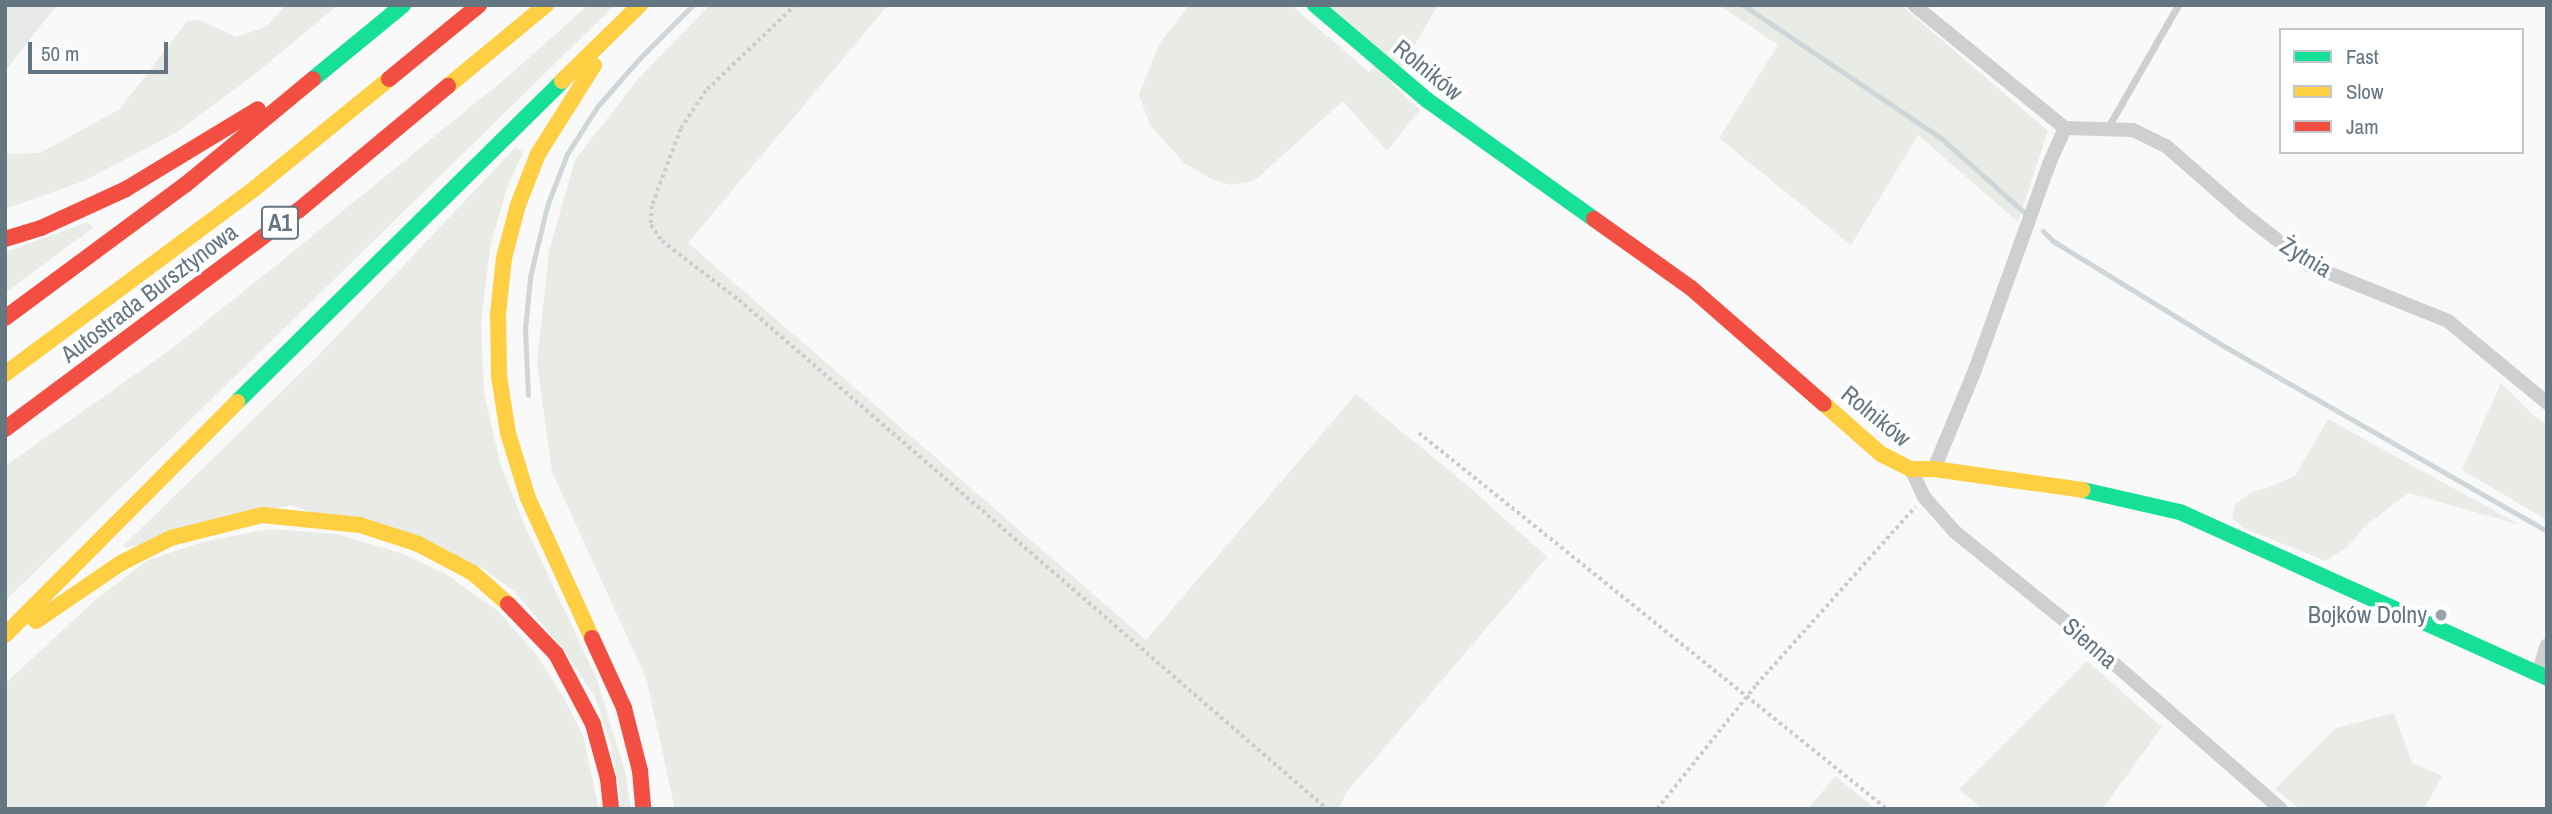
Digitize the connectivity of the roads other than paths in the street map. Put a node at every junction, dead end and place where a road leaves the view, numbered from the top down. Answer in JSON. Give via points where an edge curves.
{"nodes":[{"id":1,"x":402,"y":5,"type":"edge"},
{"id":2,"x":479,"y":5,"type":"edge"},
{"id":3,"x":546,"y":5,"type":"edge"},
{"id":4,"x":1315,"y":5,"type":"edge"},
{"id":5,"x":1914,"y":5,"type":"edge"},
{"id":6,"x":2178,"y":5,"type":"edge"},
{"id":7,"x":639,"y":6,"type":"edge"},
{"id":8,"x":335,"y":63,"type":"junction"},
{"id":9,"x":2065,"y":128,"type":"junction"},
{"id":10,"x":2107,"y":129,"type":"junction"},
{"id":11,"x":5,"y":239,"type":"edge"},
{"id":12,"x":5,"y":318,"type":"edge"},
{"id":13,"x":5,"y":374,"type":"edge"},
{"id":14,"x":2547,"y":403,"type":"edge"},
{"id":15,"x":5,"y":429,"type":"edge"},
{"id":16,"x":1934,"y":468,"type":"junction"},
{"id":17,"x":1911,"y":469,"type":"junction"},
{"id":18,"x":5,"y":635,"type":"edge"},
{"id":19,"x":5,"y":641,"type":"edge"},
{"id":20,"x":2547,"y":645,"type":"edge"},
{"id":21,"x":2542,"y":676,"type":"edge"},
{"id":22,"x":611,"y":809,"type":"edge"},
{"id":23,"x":643,"y":809,"type":"edge"},
{"id":24,"x":2281,"y":809,"type":"edge"}],
"edges":[{"from":1,"to":8,"type":"main road"},
{"from":2,"to":13,"type":"main road","name":"Autostrada Bursztynowa","number":"A1","via":[[255,188]]},
{"from":3,"to":15,"type":"main road","name":"Autostrada Bursztynowa","number":"A1","via":[[299,209]]},
{"from":4,"to":17,"type":"main road","name":"Rolników","via":[[1427,100],[1691,288],[1881,454]]},
{"from":5,"to":9,"type":"street"},
{"from":6,"to":10,"type":"lane"},
{"from":7,"to":18,"type":"main road","via":[[433,205]]},
{"from":7,"to":23,"type":"main road","via":[[561,113],[538,154],[504,258],[498,314],[499,376],[508,433],[528,498],[624,708],[640,771]]},
{"from":8,"to":11,"type":"main road","via":[[135,184],[41,228]]},
{"from":8,"to":12,"type":"main road","via":[[185,185]]},
{"from":9,"to":10,"type":"street","name":"Żytnia"},
{"from":9,"to":16,"type":"street"},
{"from":10,"to":14,"type":"street","name":"Żytnia","via":[[2133,130],[2166,146],[2309,264],[2448,321]]},
{"from":16,"to":17,"type":"main road","name":"Rolników"},
{"from":16,"to":21,"type":"main road","name":"Rolników","via":[[2054,485],[2180,512]]},
{"from":17,"to":24,"type":"street","name":"Sienna","via":[[1924,497],[1955,532],[2063,619]]},
{"from":19,"to":22,"type":"main road","via":[[121,563],[171,538],[262,515],[359,525],[418,544],[473,573],[556,654],[593,724]]},
{"from":20,"to":21,"type":"street"}]}
